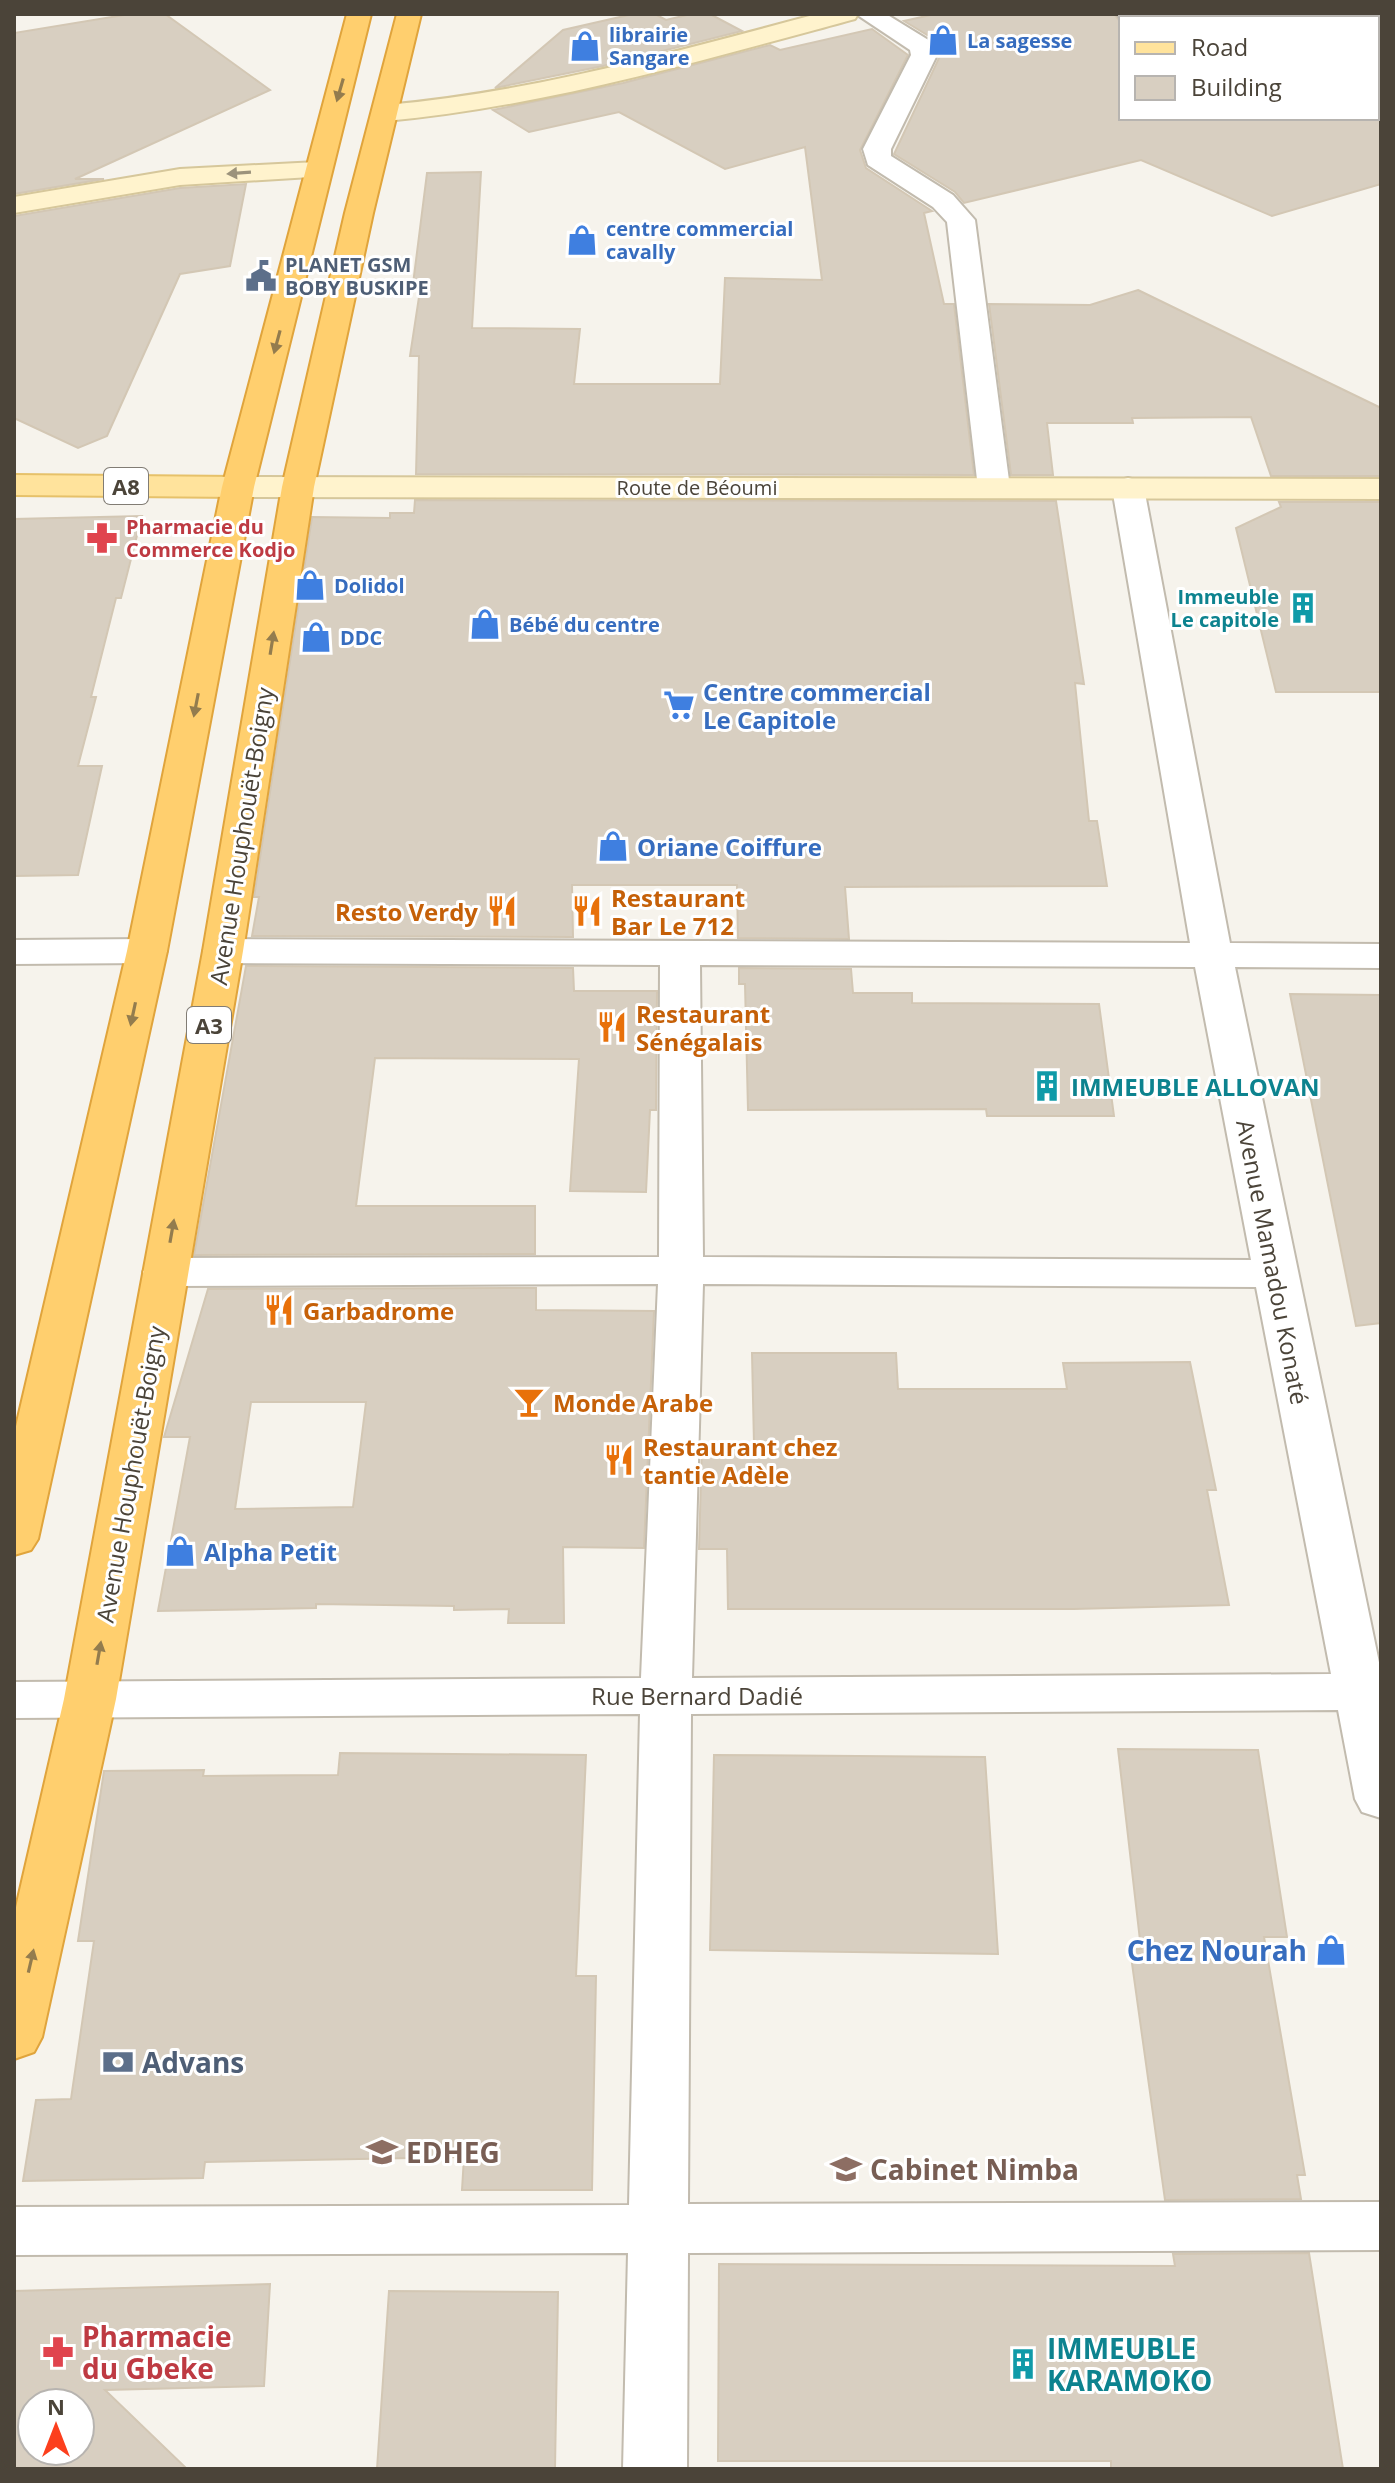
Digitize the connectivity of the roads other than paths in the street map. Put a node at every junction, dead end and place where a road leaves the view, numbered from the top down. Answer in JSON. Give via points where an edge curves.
{"nodes":[{"id":1,"x":359,"y":14,"type":"edge"},
{"id":2,"x":409,"y":14,"type":"edge"},
{"id":3,"x":846,"y":14,"type":"edge"},
{"id":4,"x":868,"y":14,"type":"edge"},
{"id":5,"x":386,"y":113,"type":"junction"},
{"id":6,"x":317,"y":170,"type":"junction"},
{"id":7,"x":14,"y":205,"type":"edge"},
{"id":8,"x":14,"y":485,"type":"edge"},
{"id":9,"x":238,"y":487,"type":"junction"},
{"id":10,"x":298,"y":487,"type":"junction"},
{"id":11,"x":994,"y":488,"type":"junction"},
{"id":12,"x":1128,"y":488,"type":"junction"},
{"id":13,"x":1381,"y":489,"type":"edge"},
{"id":14,"x":147,"y":951,"type":"junction"},
{"id":15,"x":223,"y":951,"type":"junction"},
{"id":16,"x":14,"y":952,"type":"edge"},
{"id":17,"x":680,"y":952,"type":"junction"},
{"id":18,"x":1212,"y":954,"type":"junction"},
{"id":19,"x":1381,"y":956,"type":"edge"},
{"id":20,"x":681,"y":1270,"type":"junction"},
{"id":21,"x":165,"y":1272,"type":"junction"},
{"id":22,"x":1274,"y":1274,"type":"junction"},
{"id":23,"x":14,"y":1539,"type":"edge"},
{"id":24,"x":1371,"y":1693,"type":"edge"},
{"id":25,"x":666,"y":1695,"type":"junction"},
{"id":26,"x":90,"y":1699,"type":"junction"},
{"id":27,"x":14,"y":1700,"type":"edge"},
{"id":28,"x":1381,"y":1799,"type":"edge"},
{"id":29,"x":14,"y":2037,"type":"edge"},
{"id":30,"x":1381,"y":2226,"type":"edge"},
{"id":31,"x":658,"y":2229,"type":"junction"},
{"id":32,"x":14,"y":2231,"type":"edge"},
{"id":33,"x":655,"y":2469,"type":"edge"}],
"edges":[{"from":1,"to":6,"type":"highway","one_way":true},
{"from":2,"to":5,"type":"highway","name":"Avenue Houphouët-Boigny","number":"A3"},
{"from":3,"to":5,"type":"street","via":[[510,98]]},
{"from":4,"to":11,"type":"street","via":[[921,46],[924,55],[877,149],[878,159],[943,201],[961,220]]},
{"from":5,"to":10,"type":"highway","name":"Avenue Houphouët-Boigny","number":"A3"},
{"from":6,"to":7,"type":"street","one_way":true,"via":[[180,177]]},
{"from":6,"to":9,"type":"highway","one_way":true},
{"from":8,"to":9,"type":"main road","name":"Route de Béoumi","number":"A8"},
{"from":9,"to":10,"type":"street","name":"Route de Béoumi","number":"A8"},
{"from":9,"to":14,"type":"highway","one_way":true},
{"from":10,"to":11,"type":"street","name":"Route de Béoumi","number":"A8"},
{"from":15,"to":10,"type":"highway","name":"Avenue Houphouët-Boigny","number":"A3","one_way":true},
{"from":11,"to":12,"type":"street","name":"Route de Béoumi","number":"A8"},
{"from":12,"to":13,"type":"street","name":"Route de Béoumi","number":"A8"},
{"from":12,"to":18,"type":"street","name":"Avenue Mamadou Konaté"},
{"from":14,"to":16,"type":"street"},
{"from":14,"to":23,"type":"highway","one_way":true},
{"from":15,"to":17,"type":"street"},
{"from":21,"to":15,"type":"highway","name":"Avenue Houphouët-Boigny","number":"A3","one_way":true},
{"from":17,"to":18,"type":"street"},
{"from":17,"to":20,"type":"street"},
{"from":18,"to":19,"type":"street"},
{"from":18,"to":22,"type":"street","name":"Avenue Mamadou Konaté"},
{"from":20,"to":21,"type":"street"},
{"from":20,"to":22,"type":"street"},
{"from":20,"to":25,"type":"street"},
{"from":26,"to":21,"type":"highway","name":"Avenue Houphouët-Boigny","number":"A3","one_way":true},
{"from":22,"to":24,"type":"street","name":"Avenue Mamadou Konaté"},
{"from":24,"to":25,"type":"street","name":"Rue Bernard Dadié"},
{"from":24,"to":28,"type":"street","name":"Avenue Mamadou Konaté"},
{"from":25,"to":26,"type":"street","name":"Rue Bernard Dadié"},
{"from":25,"to":31,"type":"street"},
{"from":26,"to":27,"type":"street","name":"Rue Bernard Dadié"},
{"from":29,"to":26,"type":"highway","name":"Avenue Houphouët-Boigny","number":"A3","one_way":true},
{"from":30,"to":31,"type":"street"},
{"from":31,"to":32,"type":"street"},
{"from":31,"to":33,"type":"street"}]}
